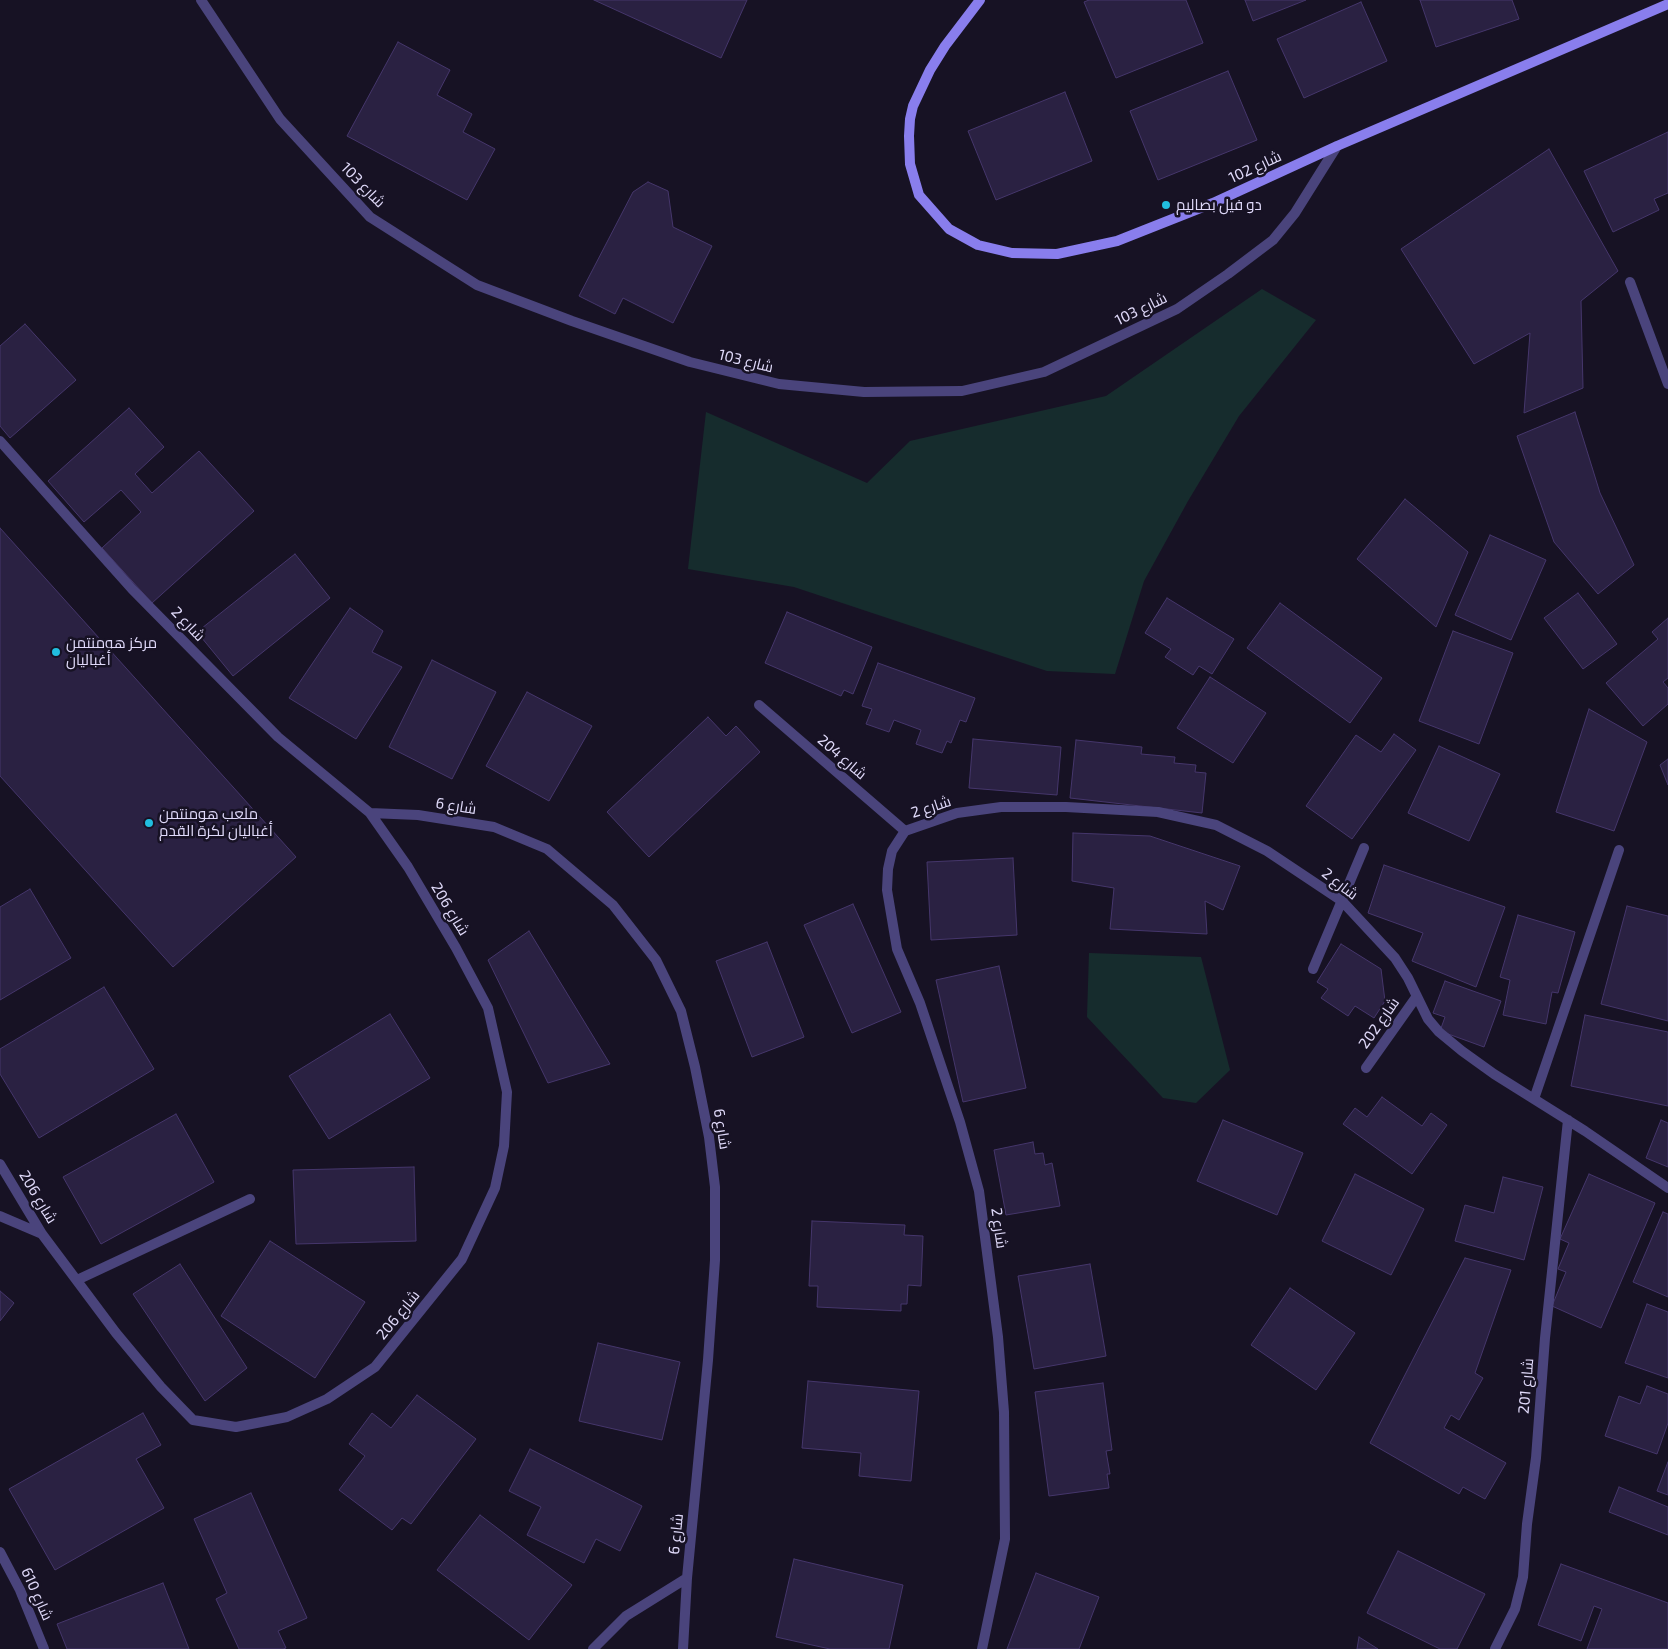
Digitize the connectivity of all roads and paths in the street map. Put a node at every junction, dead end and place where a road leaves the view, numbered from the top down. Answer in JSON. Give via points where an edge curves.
{"nodes":[{"id":1,"x":200,"y":0,"type":"edge"},
{"id":2,"x":980,"y":0,"type":"edge"},
{"id":3,"x":1668,"y":4,"type":"edge"},
{"id":4,"x":1337,"y":146,"type":"junction"},
{"id":5,"x":1630,"y":282,"type":"dead end"},
{"id":6,"x":1668,"y":384,"type":"edge"},
{"id":7,"x":0,"y":441,"type":"edge"},
{"id":8,"x":759,"y":705,"type":"dead end"},
{"id":9,"x":370,"y":813,"type":"junction"},
{"id":10,"x":905,"y":831,"type":"junction"},
{"id":11,"x":1364,"y":848,"type":"dead end"},
{"id":12,"x":1619,"y":850,"type":"dead end"},
{"id":13,"x":1342,"y":901,"type":"junction"},
{"id":14,"x":1313,"y":969,"type":"dead end"},
{"id":15,"x":1417,"y":996,"type":"junction"},
{"id":16,"x":1366,"y":1068,"type":"dead end"},
{"id":17,"x":1534,"y":1099,"type":"junction"},
{"id":18,"x":1568,"y":1120,"type":"junction"},
{"id":19,"x":0,"y":1164,"type":"edge"},
{"id":20,"x":1668,"y":1188,"type":"edge"},
{"id":21,"x":250,"y":1199,"type":"dead end"},
{"id":22,"x":0,"y":1216,"type":"edge"},
{"id":23,"x":42,"y":1234,"type":"junction"},
{"id":24,"x":77,"y":1280,"type":"junction"},
{"id":25,"x":0,"y":1552,"type":"edge"},
{"id":26,"x":687,"y":1578,"type":"junction"},
{"id":27,"x":44,"y":1649,"type":"edge"},
{"id":28,"x":592,"y":1649,"type":"edge"},
{"id":29,"x":683,"y":1649,"type":"edge"},
{"id":30,"x":982,"y":1649,"type":"edge"},
{"id":31,"x":1496,"y":1649,"type":"edge"}],
"edges":[{"from":1,"to":4,"type":"street","name":"شارع 103","via":[[280,119],[370,217],[477,285],[690,362],[779,384],[864,392],[962,391],[1044,372],[1178,309],[1273,240],[1295,213]]},
{"from":2,"to":4,"type":"main road","name":"شارع 102","via":[[930,70],[913,106],[909,136],[910,164],[919,195],[949,229],[978,245],[1012,252],[1057,254],[1117,241],[1213,203]]},
{"from":3,"to":4,"type":"main road","name":"شارع 102"},
{"from":5,"to":6,"type":"street"},
{"from":7,"to":9,"type":"street","name":"شارع 2","via":[[132,589],[278,737]]},
{"from":8,"to":10,"type":"street","name":"شارع 204"},
{"from":9,"to":24,"type":"street","name":"شارع 206","via":[[408,867],[488,1008],[507,1092],[504,1146],[495,1188],[462,1259],[375,1367],[327,1399],[287,1417],[236,1427],[193,1420],[154,1379]]},
{"from":9,"to":26,"type":"street","name":"شارع 6","via":[[418,815],[494,827],[547,849],[613,905],[656,960],[681,1011],[709,1137],[715,1196],[715,1260],[708,1360]]},
{"from":10,"to":13,"type":"street","name":"شارع 2","via":[[957,813],[1001,807],[1158,812],[1216,825],[1267,851]]},
{"from":10,"to":30,"type":"street","name":"شارع 2","via":[[892,851],[888,869],[887,890],[897,949],[923,1012],[979,1191],[998,1337],[1004,1412],[1006,1539]]},
{"from":11,"to":13,"type":"street"},
{"from":12,"to":17,"type":"street"},
{"from":13,"to":14,"type":"street"},
{"from":13,"to":15,"type":"street","name":"شارع 2","via":[[1395,958]]},
{"from":15,"to":16,"type":"street","name":"شارع 202"},
{"from":15,"to":17,"type":"street","name":"شارع 2","via":[[1428,1019],[1439,1032],[1494,1074]]},
{"from":17,"to":18,"type":"street","name":"شارع 2"},
{"from":18,"to":20,"type":"street","name":"شارع 2"},
{"from":18,"to":31,"type":"street","name":"شارع 201","via":[[1524,1577],[1514,1610]]},
{"from":19,"to":23,"type":"street","name":"شارع 206"},
{"from":21,"to":24,"type":"street"},
{"from":22,"to":23,"type":"street"},
{"from":23,"to":24,"type":"street","name":"شارع 206"},
{"from":25,"to":27,"type":"street","name":"شارع 610","via":[[20,1590]]},
{"from":26,"to":28,"type":"street","via":[[626,1616]]},
{"from":26,"to":29,"type":"street","name":"شارع 6"}]}
